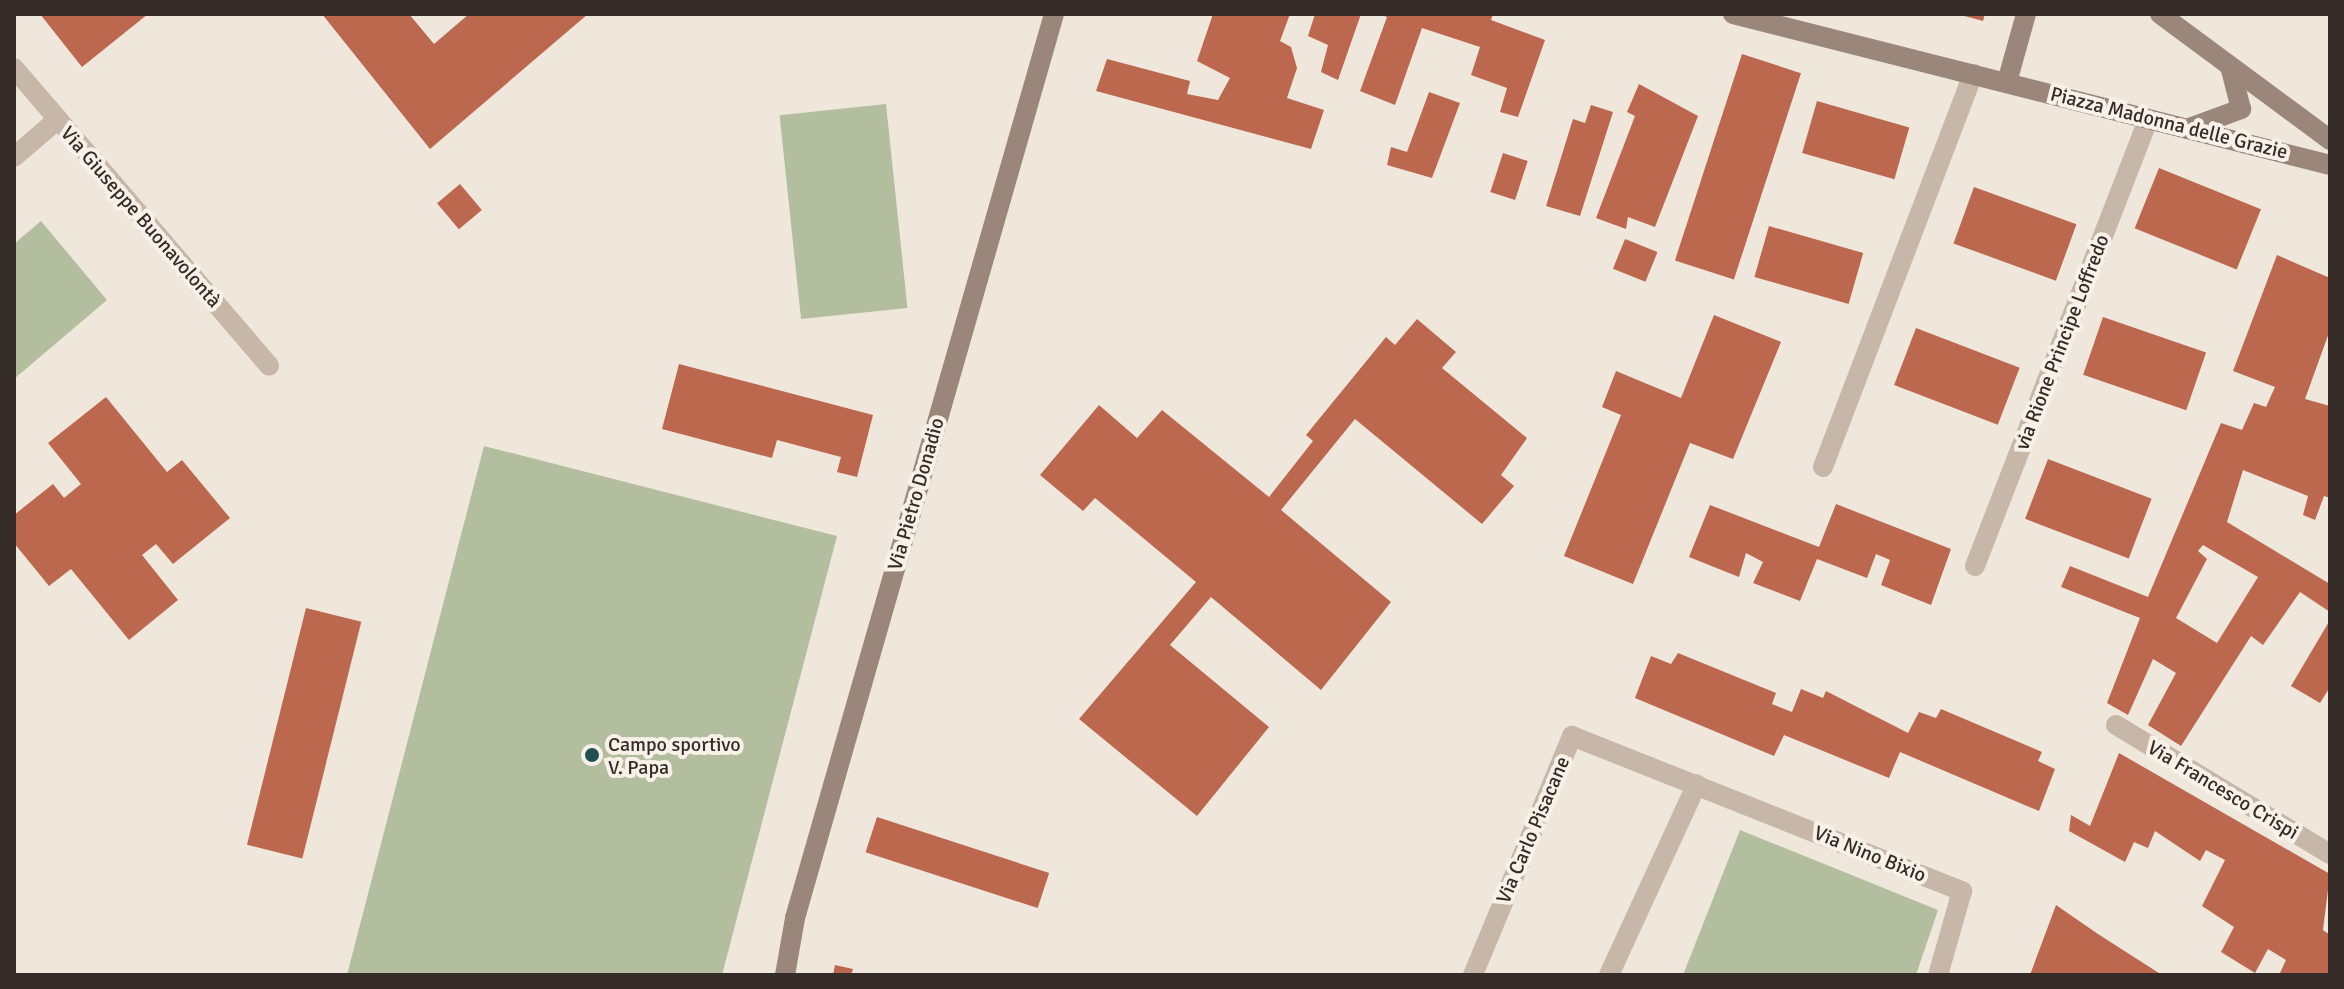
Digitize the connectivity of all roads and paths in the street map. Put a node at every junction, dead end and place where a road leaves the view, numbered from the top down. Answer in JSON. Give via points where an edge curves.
{"nodes":[{"id":1,"x":1054,"y":14,"type":"edge"},
{"id":2,"x":1733,"y":14,"type":"edge"},
{"id":3,"x":2026,"y":14,"type":"edge"},
{"id":4,"x":2160,"y":14,"type":"edge"},
{"id":5,"x":2230,"y":66,"type":"junction"},
{"id":6,"x":14,"y":68,"type":"edge"},
{"id":7,"x":1973,"y":74,"type":"junction"},
{"id":8,"x":2007,"y":82,"type":"junction"},
{"id":9,"x":58,"y":119,"type":"junction"},
{"id":10,"x":2148,"y":119,"type":"junction"},
{"id":11,"x":2187,"y":129,"type":"junction"},
{"id":12,"x":2330,"y":140,"type":"edge"},
{"id":13,"x":14,"y":157,"type":"edge"},
{"id":14,"x":2330,"y":165,"type":"edge"},
{"id":15,"x":269,"y":366,"type":"dead end"},
{"id":16,"x":1823,"y":467,"type":"dead end"},
{"id":17,"x":1975,"y":566,"type":"dead end"},
{"id":18,"x":2116,"y":725,"type":"dead end"},
{"id":19,"x":1697,"y":784,"type":"junction"},
{"id":20,"x":2330,"y":854,"type":"edge"},
{"id":21,"x":785,"y":975,"type":"edge"},
{"id":22,"x":1473,"y":975,"type":"edge"},
{"id":23,"x":1609,"y":975,"type":"edge"},
{"id":24,"x":1938,"y":975,"type":"edge"}],
"edges":[{"from":1,"to":21,"type":"street","name":"Via Pietro Donadio","via":[[795,918]]},
{"from":2,"to":7,"type":"street","name":"Piazza Madonna delle Grazie"},
{"from":3,"to":8,"type":"street"},
{"from":4,"to":5,"type":"street","name":"Piazza Madonna delle Grazie"},
{"from":5,"to":11,"type":"street","name":"Piazza Madonna delle Grazie","via":[[2241,109]]},
{"from":5,"to":12,"type":"street","name":"Piazza Madonna delle Grazie"},
{"from":6,"to":9,"type":"street","name":"Via Giuseppe Buonavolontà"},
{"from":7,"to":8,"type":"street","name":"Piazza Madonna delle Grazie"},
{"from":7,"to":16,"type":"street"},
{"from":8,"to":10,"type":"street","name":"Piazza Madonna delle Grazie"},
{"from":9,"to":13,"type":"street"},
{"from":9,"to":15,"type":"street","name":"Via Giuseppe Buonavolontà"},
{"from":10,"to":11,"type":"street","name":"Piazza Madonna delle Grazie"},
{"from":10,"to":17,"type":"street","name":"via Rione Principe Loffredo"},
{"from":11,"to":14,"type":"street","name":"Piazza Madonna delle Grazie"},
{"from":18,"to":20,"type":"street","name":"Via Francesco Crispi"},
{"from":19,"to":22,"type":"street","name":"Via Carlo Pisacane","via":[[1572,736]]},
{"from":19,"to":23,"type":"street"},
{"from":19,"to":24,"type":"street","name":"Via Nino Bixio","via":[[1962,891]]}]}
